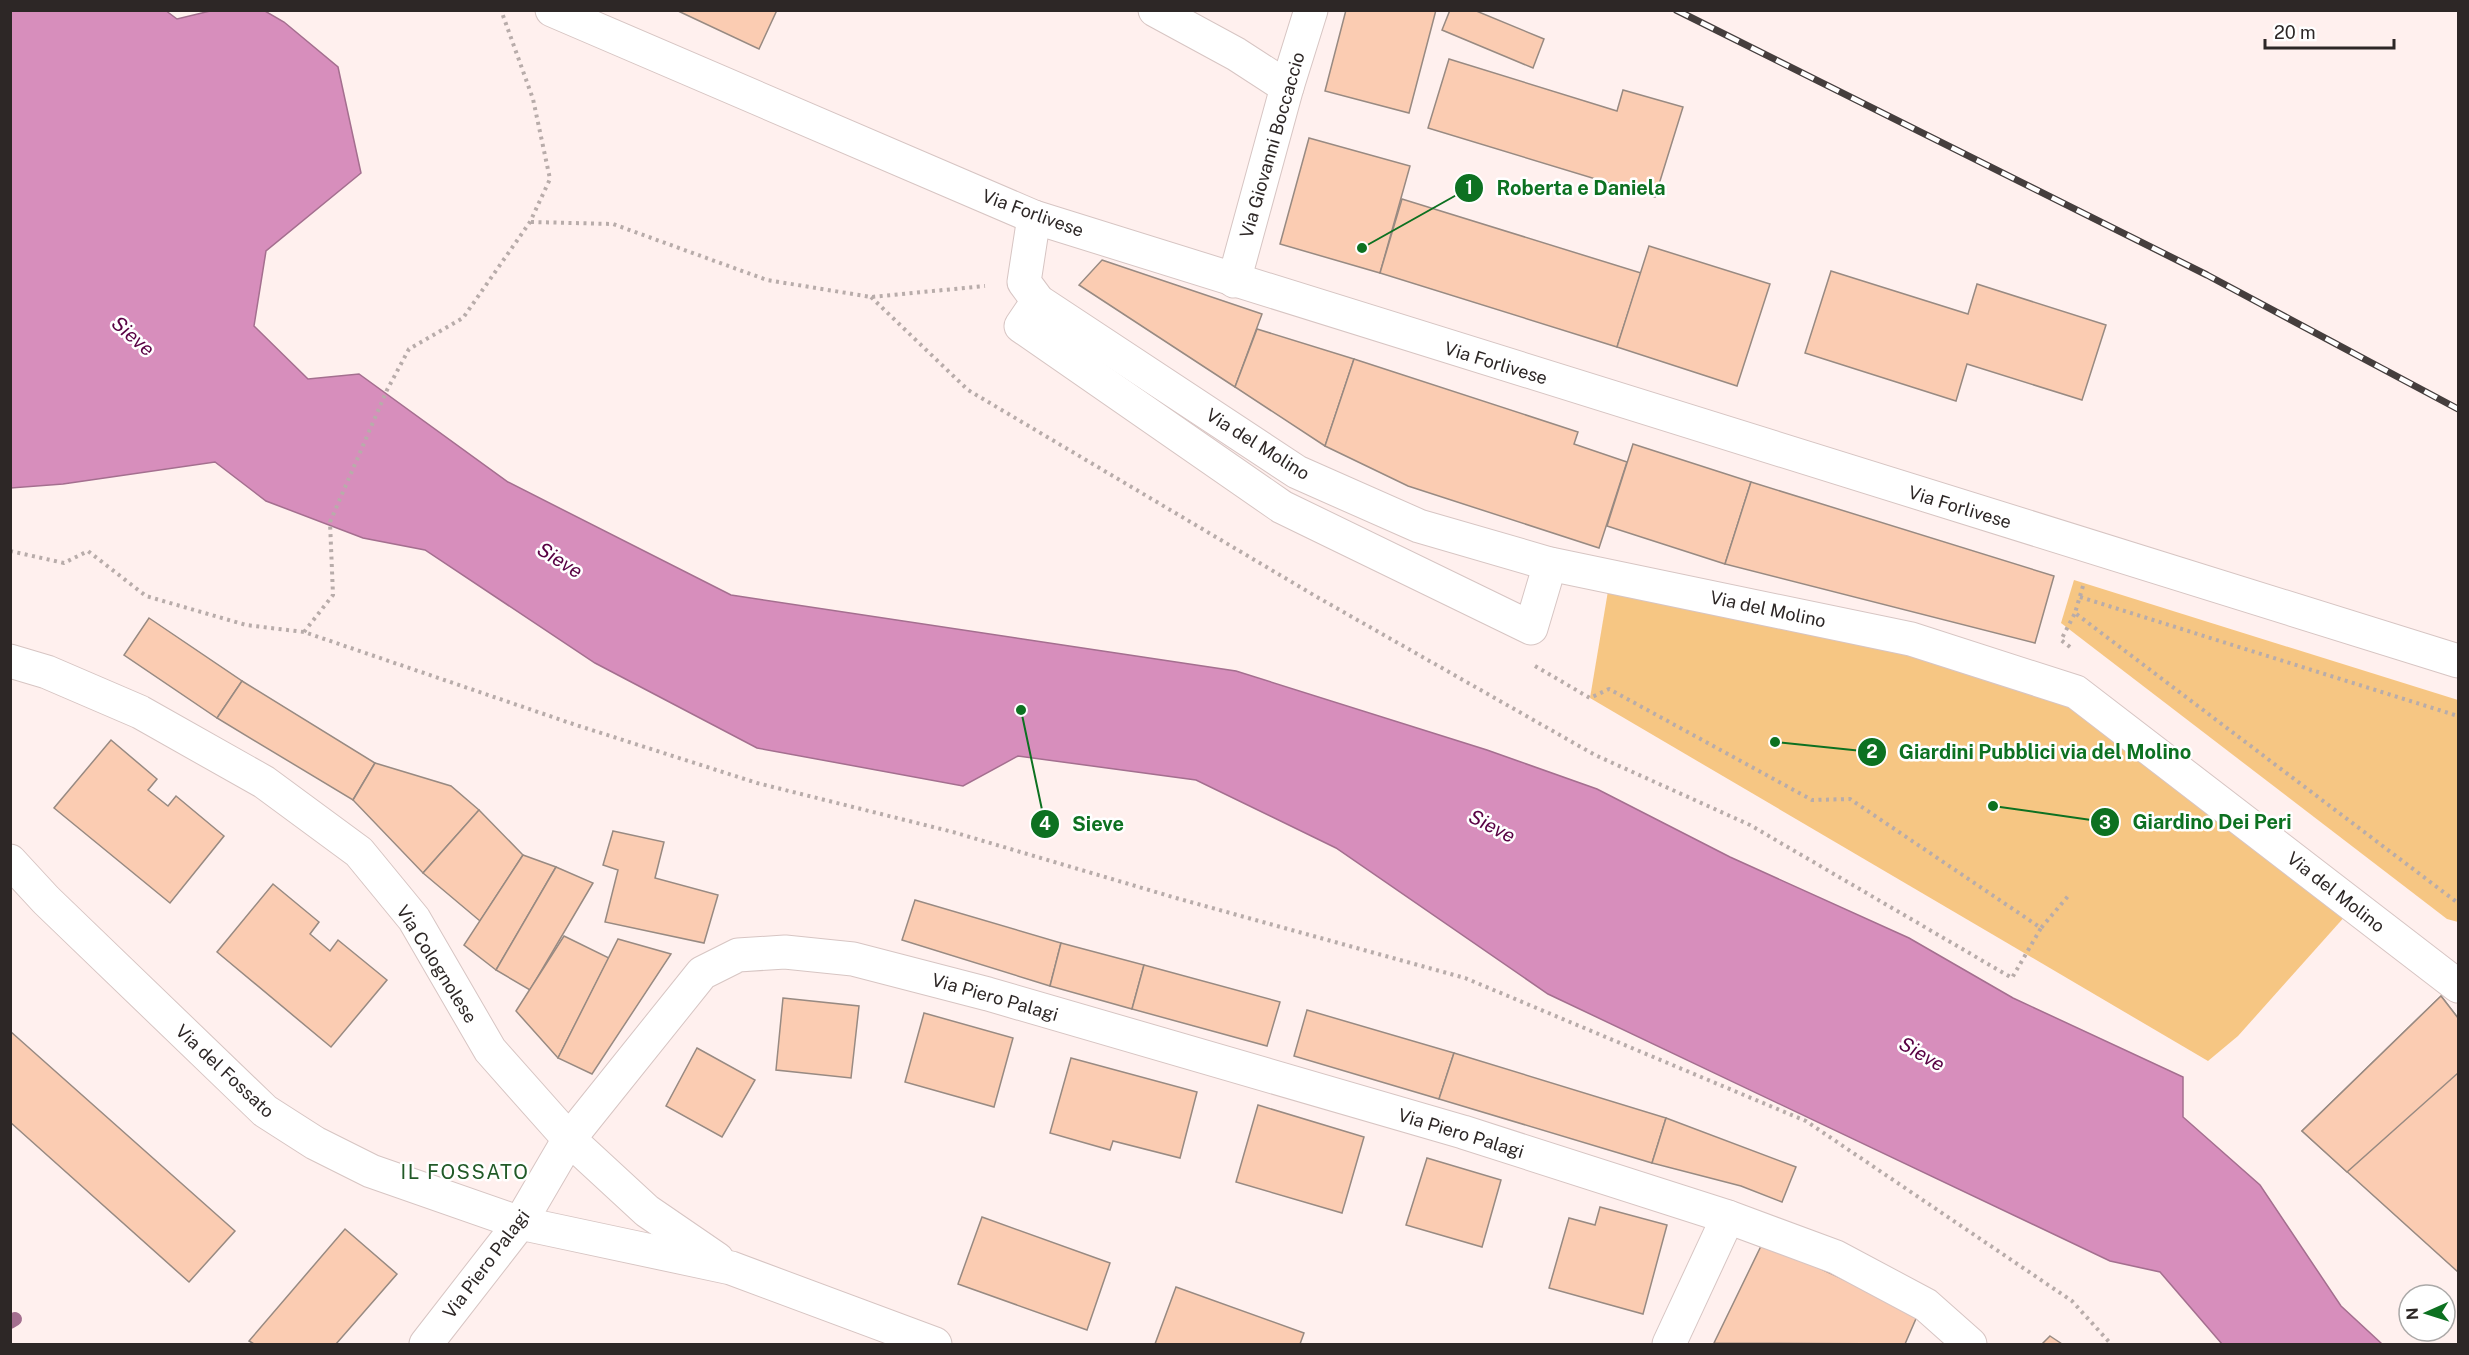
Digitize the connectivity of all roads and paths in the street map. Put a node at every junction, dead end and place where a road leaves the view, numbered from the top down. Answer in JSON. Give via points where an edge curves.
{"nodes":[{"id":1,"x":501,"y":10,"type":"edge"},
{"id":2,"x":552,"y":10,"type":"edge"},
{"id":3,"x":1155,"y":10,"type":"edge"},
{"id":4,"x":1311,"y":10,"type":"edge"},
{"id":5,"x":1287,"y":87,"type":"junction"},
{"id":6,"x":1034,"y":217,"type":"junction"},
{"id":7,"x":530,"y":222,"type":"junction"},
{"id":8,"x":1234,"y":280,"type":"junction"},
{"id":9,"x":1031,"y":291,"type":"junction"},
{"id":10,"x":870,"y":297,"type":"junction"},
{"id":11,"x":2092,"y":548,"type":"junction"},
{"id":12,"x":10,"y":551,"type":"edge"},
{"id":13,"x":1550,"y":564,"type":"junction"},
{"id":14,"x":2080,"y":597,"type":"junction"},
{"id":15,"x":1531,"y":628,"type":"junction"},
{"id":16,"x":304,"y":632,"type":"junction"},
{"id":17,"x":10,"y":661,"type":"edge"},
{"id":18,"x":2458,"y":661,"type":"edge"},
{"id":19,"x":2458,"y":716,"type":"edge"},
{"id":20,"x":10,"y":861,"type":"edge"},
{"id":21,"x":2069,"y":895,"type":"dead end"},
{"id":22,"x":2458,"y":903,"type":"edge"},
{"id":23,"x":2041,"y":928,"type":"junction"},
{"id":24,"x":2458,"y":986,"type":"edge"},
{"id":25,"x":569,"y":1139,"type":"junction"},
{"id":26,"x":1728,"y":1217,"type":"junction"},
{"id":27,"x":520,"y":1223,"type":"junction"},
{"id":28,"x":731,"y":1269,"type":"junction"},
{"id":29,"x":426,"y":1344,"type":"edge"},
{"id":30,"x":935,"y":1344,"type":"edge"},
{"id":31,"x":1669,"y":1344,"type":"edge"},
{"id":32,"x":1970,"y":1344,"type":"edge"},
{"id":33,"x":2111,"y":1344,"type":"edge"}],
"edges":[{"from":1,"to":7,"type":"path","via":[[533,99],[550,179]]},
{"from":2,"to":6,"type":"street","name":"Via Forlivese"},
{"from":3,"to":5,"type":"street","via":[[1228,49]]},
{"from":4,"to":5,"type":"street","name":"Via Giovanni Boccaccio"},
{"from":5,"to":8,"type":"street","name":"Via Giovanni Boccaccio"},
{"from":6,"to":8,"type":"street","name":"Via Forlivese"},
{"from":6,"to":9,"type":"street"},
{"from":7,"to":10,"type":"path","via":[[613,224],[767,280]]},
{"from":7,"to":16,"type":"path","via":[[464,318],[409,349],[330,522],[333,595]]},
{"from":8,"to":11,"type":"street","name":"Via Forlivese"},
{"from":9,"to":10,"type":"path"},
{"from":9,"to":13,"type":"street","name":"Via del Molino","via":[[1297,472],[1419,526]]},
{"from":9,"to":15,"type":"street","via":[[1021,326],[1282,507]]},
{"from":10,"to":23,"type":"path","via":[[968,390],[1317,597],[1595,755],[1750,825],[2012,978]]},
{"from":11,"to":14,"type":"path"},
{"from":11,"to":18,"type":"street","name":"Via Forlivese"},
{"from":12,"to":16,"type":"path","via":[[64,563],[88,551],[146,596],[246,625]]},
{"from":13,"to":15,"type":"street"},
{"from":13,"to":24,"type":"street","name":"Via del Molino","via":[[1911,639],[2076,692]]},
{"from":14,"to":19,"type":"path"},
{"from":14,"to":22,"type":"path","via":[[2075,614]]},
{"from":15,"to":23,"type":"path","via":[[1535,668],[1590,698],[1609,689],[1812,800],[1850,799]]},
{"from":16,"to":33,"type":"path","via":[[757,783],[953,832],[1466,978],[1806,1121],[2072,1302]]},
{"from":17,"to":25,"type":"street","name":"Via Colognolese","via":[[47,672],[140,712],[264,782],[359,852],[414,919],[490,1050]]},
{"from":20,"to":27,"type":"street","name":"Via del Fossato","via":[[265,1111],[315,1143],[371,1171]]},
{"from":21,"to":23,"type":"path"},
{"from":25,"to":26,"type":"street","name":"Via Piero Palagi","via":[[702,973],[738,955],[785,952],[853,959],[988,994],[1463,1132]]},
{"from":25,"to":27,"type":"street","name":"Via Piero Palagi"},
{"from":25,"to":28,"type":"street","name":"Via Colognolese","via":[[647,1211]]},
{"from":26,"to":31,"type":"street"},
{"from":26,"to":32,"type":"street","name":"Via Piero Palagi","via":[[1836,1257],[1926,1305]]},
{"from":27,"to":28,"type":"street","name":"Via del Fossato"},
{"from":27,"to":29,"type":"street","name":"Via Piero Palagi"},
{"from":28,"to":30,"type":"street"}]}
